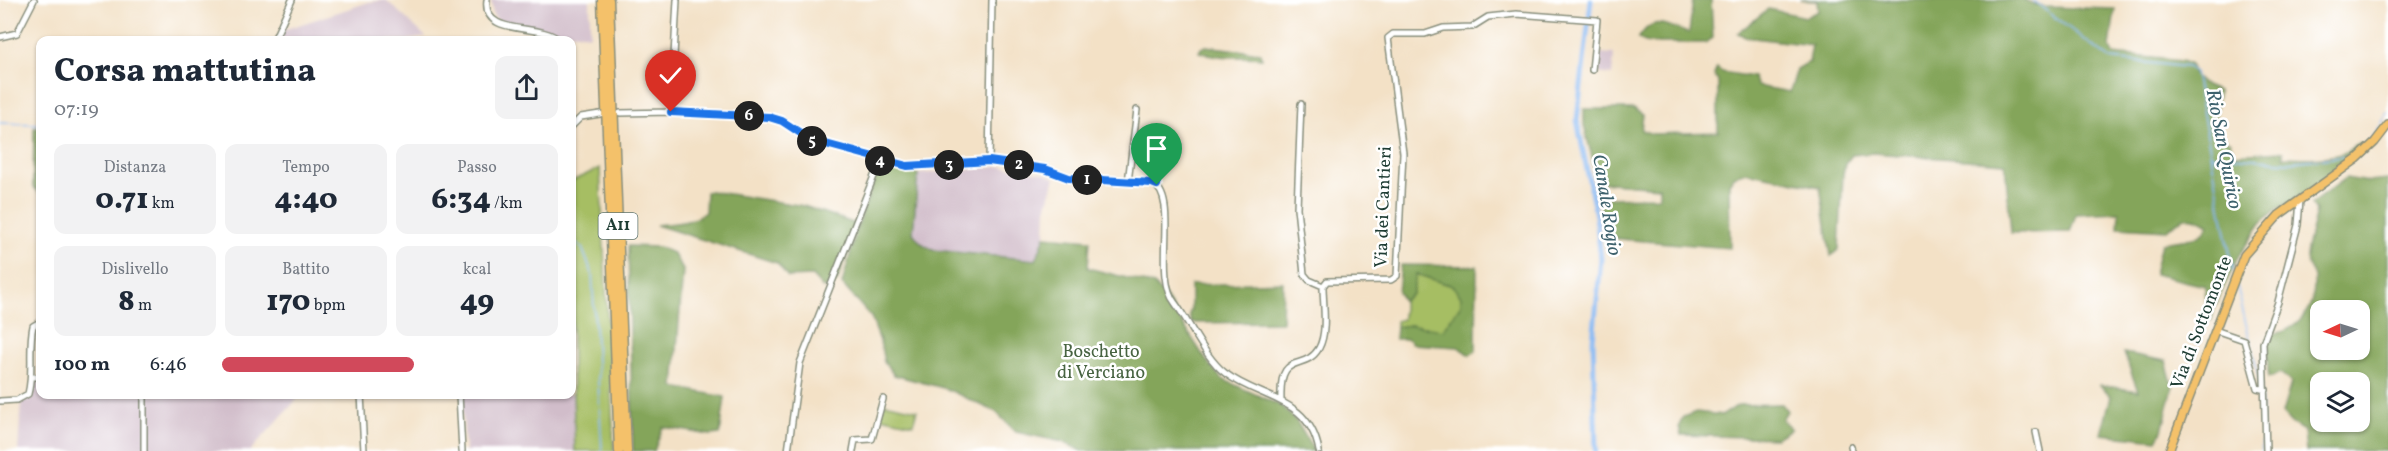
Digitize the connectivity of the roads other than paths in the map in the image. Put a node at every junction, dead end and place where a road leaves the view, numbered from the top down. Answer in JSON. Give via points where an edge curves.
{"nodes":[{"id":1,"x":34,"y":0,"type":"edge"},
{"id":2,"x":292,"y":0,"type":"edge"},
{"id":3,"x":488,"y":0,"type":"edge"},
{"id":4,"x":602,"y":0,"type":"edge"},
{"id":5,"x":609,"y":0,"type":"edge"},
{"id":6,"x":677,"y":0,"type":"edge"},
{"id":7,"x":992,"y":0,"type":"edge"},
{"id":8,"x":276,"y":36,"type":"edge"},
{"id":9,"x":551,"y":36,"type":"edge"},
{"id":10,"x":0,"y":37,"type":"edge"},
{"id":11,"x":1592,"y":70,"type":"dead end"},
{"id":12,"x":1301,"y":104,"type":"dead end"},
{"id":13,"x":1137,"y":110,"type":"dead end"},
{"id":14,"x":671,"y":112,"type":"junction"},
{"id":15,"x":620,"y":113,"type":"dead end"},
{"id":16,"x":600,"y":114,"type":"dead end"},
{"id":17,"x":576,"y":120,"type":"edge"},
{"id":18,"x":2388,"y":125,"type":"edge"},
{"id":19,"x":880,"y":161,"type":"junction"},
{"id":20,"x":989,"y":161,"type":"junction"},
{"id":21,"x":1128,"y":182,"type":"junction"},
{"id":22,"x":2300,"y":201,"type":"junction"},
{"id":23,"x":1323,"y":286,"type":"junction"},
{"id":24,"x":36,"y":324,"type":"edge"},
{"id":25,"x":2215,"y":330,"type":"junction"},
{"id":26,"x":32,"y":377,"type":"junction"},
{"id":27,"x":36,"y":377,"type":"edge"},
{"id":28,"x":2263,"y":390,"type":"junction"},
{"id":29,"x":144,"y":399,"type":"edge"},
{"id":30,"x":361,"y":399,"type":"edge"},
{"id":31,"x":459,"y":399,"type":"edge"},
{"id":32,"x":883,"y":399,"type":"dead end"},
{"id":33,"x":1281,"y":400,"type":"junction"},
{"id":34,"x":0,"y":401,"type":"edge"},
{"id":35,"x":2036,"y":432,"type":"dead end"},
{"id":36,"x":144,"y":451,"type":"edge"},
{"id":37,"x":364,"y":451,"type":"edge"},
{"id":38,"x":462,"y":451,"type":"edge"},
{"id":39,"x":620,"y":451,"type":"edge"},
{"id":40,"x":627,"y":451,"type":"edge"},
{"id":41,"x":788,"y":451,"type":"edge"},
{"id":42,"x":853,"y":451,"type":"edge"},
{"id":43,"x":1319,"y":451,"type":"edge"},
{"id":44,"x":2040,"y":451,"type":"edge"},
{"id":45,"x":2169,"y":451,"type":"edge"},
{"id":46,"x":2266,"y":451,"type":"edge"}],
"edges":[{"from":1,"to":10,"type":"street","via":[[17,33]]},
{"from":2,"to":8,"type":"street"},
{"from":3,"to":9,"type":"street","via":[[490,16],[499,25]]},
{"from":4,"to":39,"type":"highway","number":"A11"},
{"from":5,"to":40,"type":"highway","number":"A11"},
{"from":6,"to":14,"type":"street"},
{"from":7,"to":20,"type":"street"},
{"from":11,"to":23,"type":"street","name":"Via dei Cantieri","via":[[1598,24],[1594,20],[1516,14],[1488,17],[1466,28],[1394,34],[1388,38],[1403,153],[1397,276],[1391,280],[1331,279]]},
{"from":12,"to":23,"type":"street","via":[[1297,199],[1305,274]]},
{"from":13,"to":21,"type":"street"},
{"from":14,"to":15,"type":"street"},
{"from":14,"to":19,"type":"street","via":[[769,117],[811,140]]},
{"from":16,"to":17,"type":"street"},
{"from":18,"to":22,"type":"main road","name":"Via di Sottomonte","via":[[2357,159]]},
{"from":19,"to":20,"type":"street","via":[[925,167]]},
{"from":19,"to":41,"type":"street","via":[[800,363]]},
{"from":20,"to":21,"type":"street","via":[[1045,169],[1069,178]]},
{"from":21,"to":33,"type":"street","via":[[1152,183],[1161,190],[1165,208],[1166,285],[1216,364],[1225,374]]},
{"from":22,"to":25,"type":"main road","name":"Via di Sottomonte","via":[[2279,215],[2244,255]]},
{"from":22,"to":28,"type":"street","via":[[2298,225],[2278,302],[2265,331]]},
{"from":23,"to":33,"type":"street","via":[[1321,345],[1316,352],[1286,368]]},
{"from":24,"to":26,"type":"street","via":[[32,334]]},
{"from":25,"to":28,"type":"street","via":[[2244,340]]},
{"from":25,"to":45,"type":"main road","name":"Via di Sottomonte"},
{"from":26,"to":27,"type":"street"},
{"from":26,"to":34,"type":"street","via":[[28,394],[17,400]]},
{"from":28,"to":46,"type":"street"},
{"from":29,"to":36,"type":"street"},
{"from":30,"to":37,"type":"street"},
{"from":31,"to":38,"type":"street"},
{"from":32,"to":42,"type":"street","via":[[872,439],[855,440]]},
{"from":33,"to":43,"type":"street","via":[[1300,414],[1313,431]]},
{"from":35,"to":44,"type":"street"}]}
